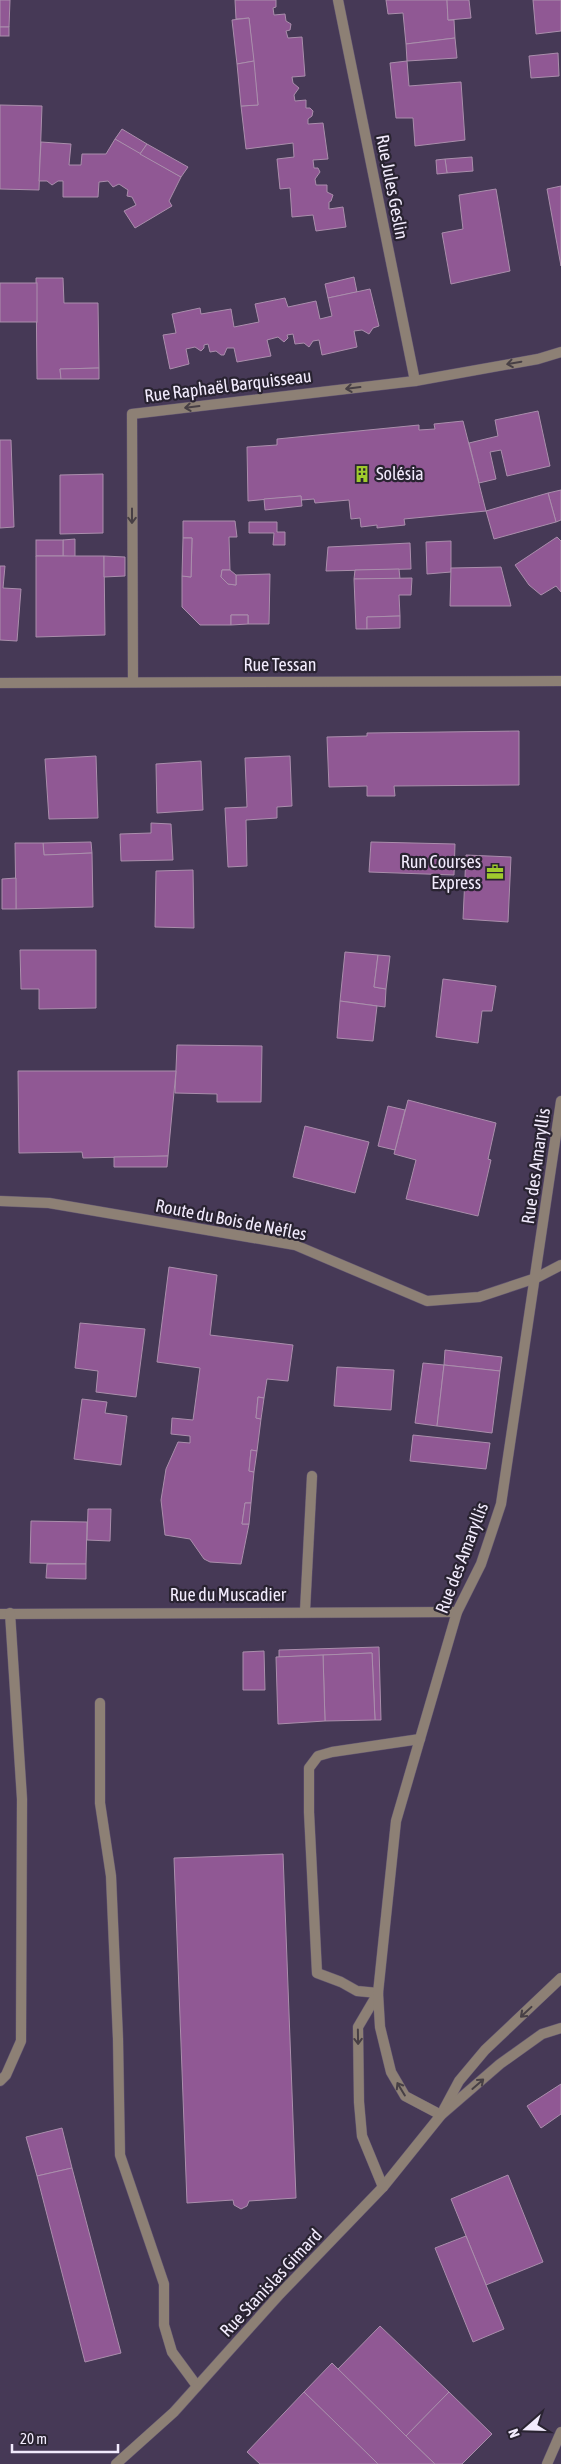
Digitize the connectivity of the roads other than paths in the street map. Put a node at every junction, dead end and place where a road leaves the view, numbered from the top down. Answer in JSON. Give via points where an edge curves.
{"nodes":[{"id":1,"x":338,"y":0,"type":"edge"},
{"id":2,"x":561,"y":352,"type":"edge"},
{"id":3,"x":414,"y":381,"type":"junction"},
{"id":4,"x":561,"y":681,"type":"edge"},
{"id":5,"x":133,"y":682,"type":"junction"},
{"id":6,"x":0,"y":683,"type":"edge"},
{"id":7,"x":561,"y":1101,"type":"edge"},
{"id":8,"x":0,"y":1201,"type":"edge"},
{"id":9,"x":561,"y":1265,"type":"edge"},
{"id":10,"x":536,"y":1278,"type":"junction"},
{"id":11,"x":312,"y":1476,"type":"dead end"},
{"id":12,"x":304,"y":1611,"type":"junction"},
{"id":13,"x":457,"y":1612,"type":"junction"},
{"id":14,"x":5,"y":1614,"type":"edge"},
{"id":15,"x":100,"y":1703,"type":"dead end"},
{"id":16,"x":420,"y":1738,"type":"junction"},
{"id":17,"x":561,"y":1978,"type":"edge"},
{"id":18,"x":378,"y":1993,"type":"junction"},
{"id":19,"x":561,"y":2028,"type":"edge"},
{"id":20,"x":0,"y":2081,"type":"edge"},
{"id":21,"x":441,"y":2115,"type":"junction"},
{"id":22,"x":382,"y":2187,"type":"junction"},
{"id":23,"x":198,"y":2386,"type":"junction"},
{"id":24,"x":561,"y":2432,"type":"edge"},
{"id":25,"x":116,"y":2464,"type":"edge"},
{"id":26,"x":547,"y":2464,"type":"edge"}],
"edges":[{"from":1,"to":3,"type":"street","name":"Rue Jules Geslin"},
{"from":2,"to":3,"type":"street","name":"Rue Raphaël Barquisseau","one_way":true},
{"from":3,"to":5,"type":"street","name":"Rue Raphaël Barquisseau","one_way":true,"via":[[132,414]]},
{"from":4,"to":5,"type":"street","name":"Rue Tessan"},
{"from":5,"to":6,"type":"street","name":"Rue Tessan"},
{"from":7,"to":10,"type":"street","name":"Rue des Amaryllis"},
{"from":8,"to":10,"type":"street","name":"Route du Bois de Nèfles","via":[[50,1203],[295,1245],[427,1301],[479,1297]]},
{"from":9,"to":10,"type":"street","name":"Route du Bois de Nèfles"},
{"from":10,"to":13,"type":"street","name":"Rue des Amaryllis","via":[[501,1504],[481,1564]]},
{"from":11,"to":12,"type":"street"},
{"from":12,"to":13,"type":"street","name":"Rue du Muscadier"},
{"from":12,"to":14,"type":"street","name":"Rue du Muscadier"},
{"from":13,"to":16,"type":"street","name":"Rue des Amaryllis"},
{"from":14,"to":20,"type":"street","via":[[22,1799],[21,2041],[6,2075]]},
{"from":15,"to":23,"type":"street","via":[[100,1802],[111,1876],[120,2155],[164,2284],[164,2325],[172,2352]]},
{"from":16,"to":18,"type":"street","name":"Rue des Amaryllis","via":[[396,1821]]},
{"from":16,"to":18,"type":"street","via":[[332,1752],[318,1756],[309,1768],[317,1973],[357,1991]]},
{"from":17,"to":21,"type":"street","name":"Rue Stanislas Gimard","one_way":true,"via":[[485,2050],[459,2081]]},
{"from":21,"to":18,"type":"street","name":"Rue des Amaryllis","one_way":true,"via":[[405,2096],[391,2072],[380,2026]]},
{"from":18,"to":22,"type":"street","name":"Rue des Amaryllis","one_way":true,"via":[[358,2027],[359,2102],[362,2136]]},
{"from":21,"to":19,"type":"street","name":"Rue Stanislas Gimard","one_way":true,"via":[[500,2064],[542,2034]]},
{"from":21,"to":22,"type":"street","name":"Rue Stanislas Gimard"},
{"from":22,"to":23,"type":"street","name":"Rue Stanislas Gimard"},
{"from":23,"to":25,"type":"street","name":"Rue Stanislas Gimard"},
{"from":24,"to":26,"type":"street"}]}
